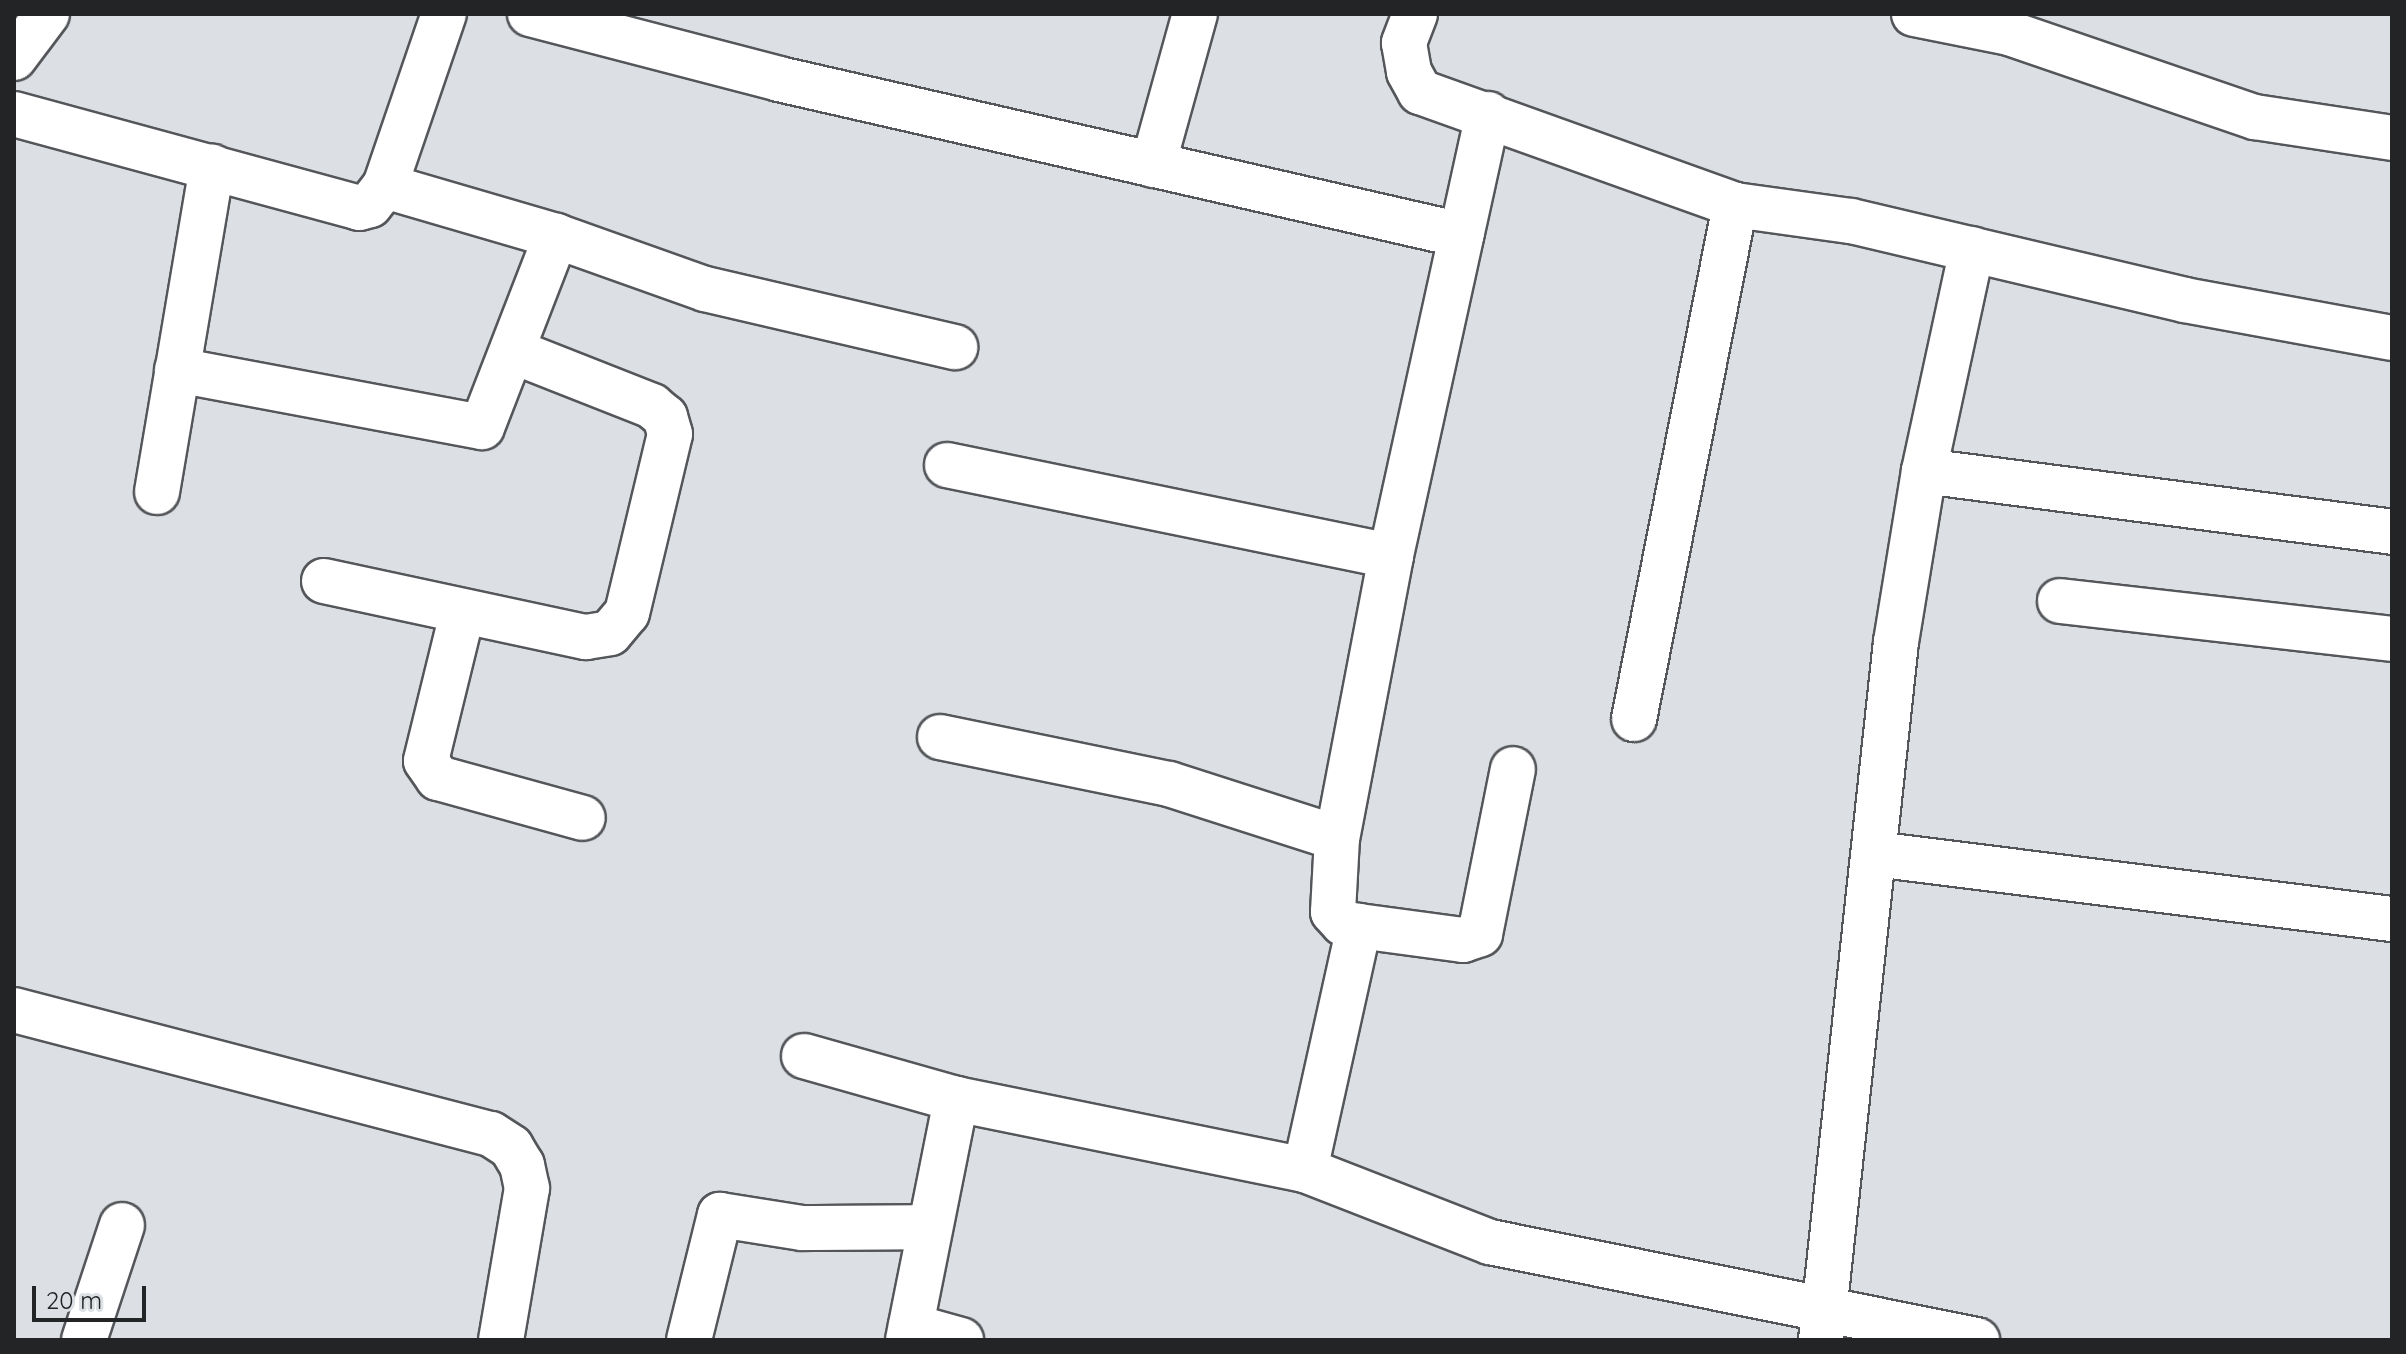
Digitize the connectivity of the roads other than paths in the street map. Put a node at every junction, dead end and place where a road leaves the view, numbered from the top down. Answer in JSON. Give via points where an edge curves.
{"nodes":[{"id":1,"x":47,"y":14,"type":"edge"},
{"id":2,"x":444,"y":14,"type":"edge"},
{"id":3,"x":530,"y":14,"type":"edge"},
{"id":4,"x":1195,"y":14,"type":"edge"},
{"id":5,"x":1415,"y":14,"type":"edge"},
{"id":6,"x":1914,"y":14,"type":"edge"},
{"id":7,"x":2011,"y":24,"type":"edge"},
{"id":8,"x":14,"y":58,"type":"edge"},
{"id":9,"x":14,"y":114,"type":"edge"},
{"id":10,"x":1488,"y":114,"type":"junction"},
{"id":11,"x":2392,"y":138,"type":"edge"},
{"id":12,"x":1153,"y":165,"type":"junction"},
{"id":13,"x":212,"y":167,"type":"junction"},
{"id":14,"x":385,"y":186,"type":"junction"},
{"id":15,"x":1735,"y":205,"type":"junction"},
{"id":16,"x":1461,"y":235,"type":"junction"},
{"id":17,"x":556,"y":236,"type":"junction"},
{"id":18,"x":1972,"y":249,"type":"junction"},
{"id":19,"x":2392,"y":338,"type":"edge"},
{"id":20,"x":955,"y":347,"type":"dead end"},
{"id":21,"x":515,"y":352,"type":"junction"},
{"id":22,"x":177,"y":370,"type":"junction"},
{"id":23,"x":947,"y":465,"type":"dead end"},
{"id":24,"x":1924,"y":471,"type":"junction"},
{"id":25,"x":157,"y":492,"type":"dead end"},
{"id":26,"x":2392,"y":532,"type":"edge"},
{"id":27,"x":1391,"y":556,"type":"junction"},
{"id":28,"x":324,"y":581,"type":"dead end"},
{"id":29,"x":2060,"y":601,"type":"dead end"},
{"id":30,"x":462,"y":614,"type":"junction"},
{"id":31,"x":2392,"y":639,"type":"edge"},
{"id":32,"x":1634,"y":719,"type":"dead end"},
{"id":33,"x":940,"y":737,"type":"dead end"},
{"id":34,"x":1513,"y":769,"type":"dead end"},
{"id":35,"x":583,"y":818,"type":"dead end"},
{"id":36,"x":1337,"y":838,"type":"junction"},
{"id":37,"x":1875,"y":854,"type":"junction"},
{"id":38,"x":2392,"y":919,"type":"edge"},
{"id":39,"x":1359,"y":926,"type":"junction"},
{"id":40,"x":14,"y":1010,"type":"edge"},
{"id":41,"x":804,"y":1056,"type":"dead end"},
{"id":42,"x":956,"y":1099,"type":"junction"},
{"id":43,"x":1305,"y":1170,"type":"junction"},
{"id":44,"x":122,"y":1225,"type":"dead end"},
{"id":45,"x":930,"y":1227,"type":"junction"},
{"id":46,"x":1824,"y":1323,"type":"edge"},
{"id":47,"x":910,"y":1333,"type":"edge"},
{"id":48,"x":84,"y":1340,"type":"edge"},
{"id":49,"x":501,"y":1340,"type":"edge"},
{"id":50,"x":689,"y":1340,"type":"edge"},
{"id":51,"x":961,"y":1340,"type":"edge"},
{"id":52,"x":1977,"y":1340,"type":"edge"}],
"edges":[{"from":1,"to":8,"type":"street"},
{"from":2,"to":14,"type":"street"},
{"from":3,"to":12,"type":"street","via":[[779,79]]},
{"from":4,"to":12,"type":"street"},
{"from":5,"to":10,"type":"street","via":[[1404,43],[1409,72],[1420,92]]},
{"from":6,"to":7,"type":"street"},
{"from":7,"to":11,"type":"street","via":[[2255,117]]},
{"from":9,"to":13,"type":"street"},
{"from":10,"to":15,"type":"street"},
{"from":10,"to":16,"type":"street"},
{"from":12,"to":16,"type":"street"},
{"from":13,"to":14,"type":"street","via":[[359,208],[370,205]]},
{"from":13,"to":22,"type":"street"},
{"from":14,"to":17,"type":"street"},
{"from":15,"to":18,"type":"street","via":[[1851,221]]},
{"from":15,"to":32,"type":"street"},
{"from":16,"to":27,"type":"street"},
{"from":17,"to":20,"type":"street","via":[[705,289]]},
{"from":17,"to":21,"type":"street"},
{"from":18,"to":19,"type":"street","via":[[2185,300]]},
{"from":18,"to":24,"type":"street"},
{"from":21,"to":22,"type":"street","via":[[482,427]]},
{"from":21,"to":30,"type":"street","via":[[652,406],[665,417],[670,434],[627,613],[610,633],[586,637]]},
{"from":22,"to":25,"type":"street"},
{"from":23,"to":27,"type":"street"},
{"from":24,"to":26,"type":"street"},
{"from":24,"to":37,"type":"street","via":[[1896,642]]},
{"from":27,"to":36,"type":"street"},
{"from":28,"to":30,"type":"street"},
{"from":29,"to":31,"type":"street"},
{"from":30,"to":35,"type":"street","via":[[426,761],[438,778]]},
{"from":33,"to":36,"type":"street","via":[[1169,784],[1229,808]]},
{"from":34,"to":39,"type":"street","via":[[1480,934],[1463,940]]},
{"from":36,"to":39,"type":"street","via":[[1333,912],[1343,923]]},
{"from":37,"to":38,"type":"street"},
{"from":37,"to":46,"type":"street"},
{"from":39,"to":43,"type":"street"},
{"from":40,"to":49,"type":"street","via":[[491,1134],[511,1147],[527,1188]]},
{"from":41,"to":42,"type":"street"},
{"from":42,"to":43,"type":"street"},
{"from":42,"to":45,"type":"street"},
{"from":43,"to":46,"type":"street","via":[[1490,1242]]},
{"from":44,"to":48,"type":"street"},
{"from":45,"to":47,"type":"street"},
{"from":45,"to":50,"type":"street","via":[[802,1228],[720,1215]]},
{"from":46,"to":52,"type":"street"},
{"from":47,"to":51,"type":"street"}]}
